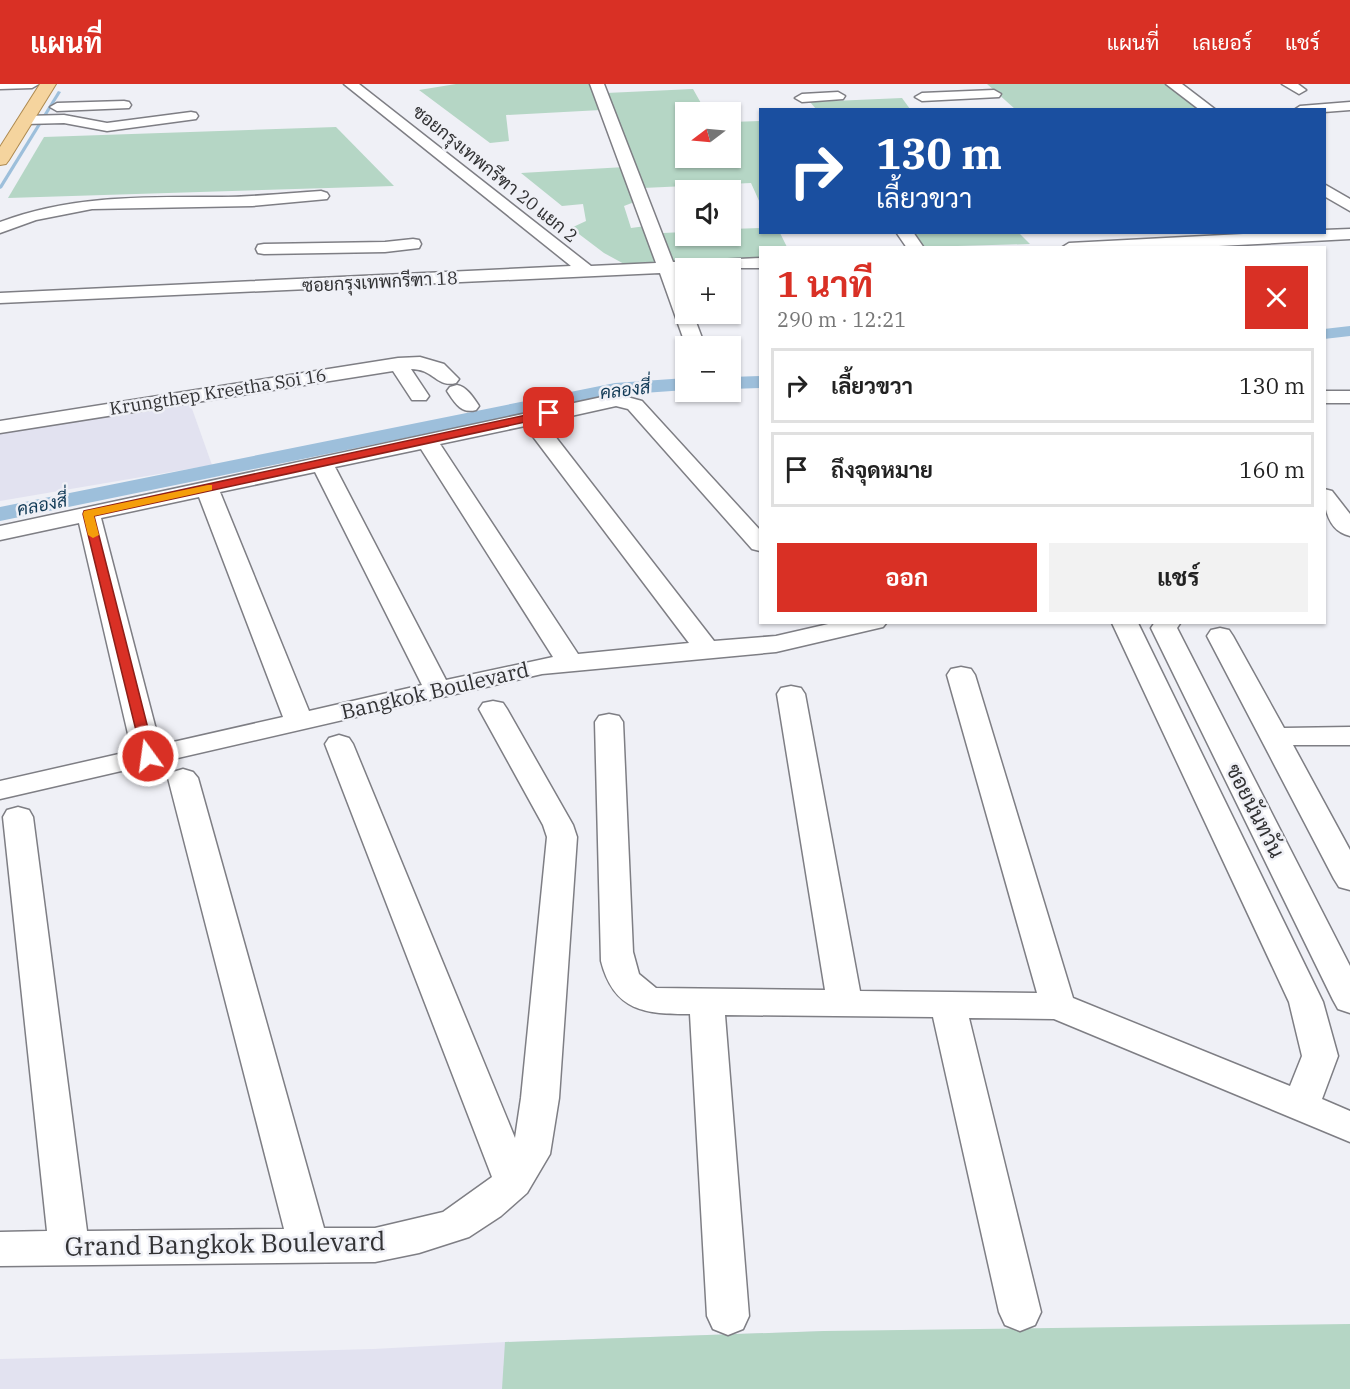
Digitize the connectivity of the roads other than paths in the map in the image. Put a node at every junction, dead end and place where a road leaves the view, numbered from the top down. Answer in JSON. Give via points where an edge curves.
{"nodes":[{"id":1,"x":32,"y":84,"type":"edge"},
{"id":2,"x":48,"y":84,"type":"edge"},
{"id":3,"x":351,"y":84,"type":"edge"},
{"id":4,"x":597,"y":84,"type":"edge"},
{"id":5,"x":792,"y":84,"type":"edge"},
{"id":6,"x":983,"y":84,"type":"edge"},
{"id":7,"x":1173,"y":84,"type":"edge"},
{"id":8,"x":0,"y":85,"type":"edge"},
{"id":9,"x":838,"y":96,"type":"dead end"},
{"id":10,"x":922,"y":97,"type":"dead end"},
{"id":11,"x":802,"y":98,"type":"junction"},
{"id":12,"x":124,"y":105,"type":"dead end"},
{"id":13,"x":1350,"y":106,"type":"edge"},
{"id":14,"x":810,"y":108,"type":"edge"},
{"id":15,"x":1207,"y":108,"type":"edge"},
{"id":16,"x":1325,"y":108,"type":"edge"},
{"id":17,"x":60,"y":113,"type":"junction"},
{"id":18,"x":34,"y":114,"type":"junction"},
{"id":19,"x":191,"y":116,"type":"dead end"},
{"id":20,"x":1341,"y":121,"type":"dead end"},
{"id":21,"x":1326,"y":122,"type":"edge"},
{"id":22,"x":449,"y":140,"type":"dead end"},
{"id":23,"x":427,"y":144,"type":"junction"},
{"id":24,"x":0,"y":160,"type":"edge"},
{"id":25,"x":481,"y":167,"type":"dead end"},
{"id":26,"x":461,"y":171,"type":"junction"},
{"id":27,"x":1326,"y":190,"type":"edge"},
{"id":28,"x":321,"y":196,"type":"dead end"},
{"id":29,"x":1350,"y":206,"type":"edge"},
{"id":30,"x":0,"y":228,"type":"edge"},
{"id":31,"x":1350,"y":234,"type":"edge"},
{"id":32,"x":1156,"y":241,"type":"edge"},
{"id":33,"x":413,"y":243,"type":"dead end"},
{"id":34,"x":1094,"y":246,"type":"edge"},
{"id":35,"x":759,"y":263,"type":"edge"},
{"id":36,"x":667,"y":267,"type":"junction"},
{"id":37,"x":587,"y":272,"type":"junction"},
{"id":38,"x":254,"y":288,"type":"junction"},
{"id":39,"x":0,"y":298,"type":"edge"},
{"id":40,"x":692,"y":336,"type":"edge"},
{"id":41,"x":398,"y":364,"type":"junction"},
{"id":42,"x":458,"y":392,"type":"dead end"},
{"id":43,"x":419,"y":396,"type":"dead end"},
{"id":44,"x":1326,"y":397,"type":"edge"},
{"id":45,"x":1350,"y":397,"type":"edge"},
{"id":46,"x":530,"y":418,"type":"junction"},
{"id":47,"x":0,"y":427,"type":"edge"},
{"id":48,"x":426,"y":440,"type":"junction"},
{"id":49,"x":322,"y":463,"type":"junction"},
{"id":50,"x":207,"y":488,"type":"junction"},
{"id":51,"x":1326,"y":499,"type":"edge"},
{"id":52,"x":88,"y":514,"type":"junction"},
{"id":53,"x":1350,"y":530,"type":"edge"},
{"id":54,"x":0,"y":533,"type":"edge"},
{"id":55,"x":759,"y":543,"type":"edge"},
{"id":56,"x":858,"y":624,"type":"edge"},
{"id":57,"x":1125,"y":624,"type":"edge"},
{"id":58,"x":1167,"y":624,"type":"edge"},
{"id":59,"x":835,"y":627,"type":"edge"},
{"id":60,"x":1220,"y":636,"type":"dead end"},
{"id":61,"x":708,"y":651,"type":"junction"},
{"id":62,"x":570,"y":662,"type":"junction"},
{"id":63,"x":961,"y":675,"type":"dead end"},
{"id":64,"x":438,"y":690,"type":"junction"},
{"id":65,"x":790,"y":694,"type":"dead end"},
{"id":66,"x":493,"y":709,"type":"dead end"},
{"id":67,"x":299,"y":722,"type":"junction"},
{"id":68,"x":609,"y":722,"type":"dead end"},
{"id":69,"x":1350,"y":736,"type":"edge"},
{"id":70,"x":1274,"y":737,"type":"junction"},
{"id":71,"x":339,"y":744,"type":"dead end"},
{"id":72,"x":148,"y":756,"type":"junction"},
{"id":73,"x":183,"y":778,"type":"dead end"},
{"id":74,"x":9,"y":803,"type":"edge"},
{"id":75,"x":1350,"y":879,"type":"edge"},
{"id":76,"x":1350,"y":1000,"type":"edge"},
{"id":77,"x":707,"y":1002,"type":"junction"},
{"id":78,"x":844,"y":1004,"type":"junction"},
{"id":79,"x":948,"y":1005,"type":"junction"},
{"id":80,"x":1058,"y":1006,"type":"junction"},
{"id":81,"x":1300,"y":1107,"type":"junction"},
{"id":82,"x":1350,"y":1127,"type":"edge"},
{"id":83,"x":513,"y":1182,"type":"junction"},
{"id":84,"x":308,"y":1245,"type":"junction"},
{"id":85,"x":69,"y":1248,"type":"junction"},
{"id":86,"x":0,"y":1249,"type":"edge"},
{"id":87,"x":1020,"y":1312,"type":"dead end"},
{"id":88,"x":728,"y":1316,"type":"dead end"}],
"edges":[{"from":1,"to":8,"type":"street"},
{"from":2,"to":18,"type":"main road"},
{"from":3,"to":23,"type":"street","name":"ซอยกรุงเทพกรีฑา 20 แยก 2"},
{"from":4,"to":36,"type":"street"},
{"from":5,"to":11,"type":"street"},
{"from":6,"to":10,"type":"street","via":[[999,98]]},
{"from":7,"to":15,"type":"street"},
{"from":9,"to":11,"type":"street"},
{"from":11,"to":14,"type":"street"},
{"from":12,"to":17,"type":"street"},
{"from":13,"to":16,"type":"street"},
{"from":17,"to":18,"type":"street"},
{"from":17,"to":19,"type":"street","via":[[107,127]]},
{"from":18,"to":24,"type":"main road"},
{"from":20,"to":21,"type":"street"},
{"from":22,"to":23,"type":"street"},
{"from":23,"to":26,"type":"street","name":"ซอยกรุงเทพกรีฑา 20 แยก 2"},
{"from":25,"to":26,"type":"street"},
{"from":26,"to":37,"type":"street","name":"ซอยกรุงเทพกรีฑา 20 แยก 2"},
{"from":27,"to":29,"type":"street"},
{"from":28,"to":30,"type":"street","via":[[73,206],[42,212]]},
{"from":31,"to":32,"type":"street"},
{"from":32,"to":34,"type":"street"},
{"from":33,"to":38,"type":"street","via":[[265,244]]},
{"from":35,"to":36,"type":"street","name":"ซอยกรุงเทพกรีฑา 18"},
{"from":36,"to":37,"type":"street","name":"ซอยกรุงเทพกรีฑา 18"},
{"from":36,"to":40,"type":"street"},
{"from":37,"to":38,"type":"street","name":"ซอยกรุงเทพกรีฑา 18"},
{"from":38,"to":39,"type":"street","name":"ซอยกรุงเทพกรีฑา 18"},
{"from":41,"to":42,"type":"street","name":"Krungthep Kreetha Soi 16","via":[[438,367]]},
{"from":41,"to":43,"type":"street"},
{"from":41,"to":47,"type":"street","name":"Krungthep Kreetha Soi 16"},
{"from":44,"to":45,"type":"street"},
{"from":46,"to":48,"type":"street"},
{"from":46,"to":55,"type":"street","via":[[606,401],[635,405]]},
{"from":46,"to":61,"type":"street"},
{"from":48,"to":49,"type":"street"},
{"from":48,"to":62,"type":"street"},
{"from":49,"to":50,"type":"street"},
{"from":49,"to":64,"type":"street"},
{"from":50,"to":52,"type":"street"},
{"from":50,"to":67,"type":"street"},
{"from":51,"to":53,"type":"street"},
{"from":52,"to":54,"type":"street"},
{"from":52,"to":72,"type":"street"},
{"from":56,"to":59,"type":"street","name":"Bangkok Boulevard"},
{"from":57,"to":81,"type":"street","via":[[1305,1002],[1320,1056]]},
{"from":58,"to":76,"type":"street","name":"ซอยนันทวัน","via":[[1164,628]]},
{"from":59,"to":61,"type":"street","name":"Bangkok Boulevard","via":[[776,644]]},
{"from":60,"to":70,"type":"street"},
{"from":61,"to":62,"type":"street","name":"Bangkok Boulevard"},
{"from":62,"to":64,"type":"street","name":"Bangkok Boulevard"},
{"from":63,"to":80,"type":"street"},
{"from":64,"to":67,"type":"street","name":"Bangkok Boulevard"},
{"from":65,"to":78,"type":"street"},
{"from":66,"to":83,"type":"street","name":"Grand Bangkok Boulevard","via":[[562,837],[540,1098],[531,1154]]},
{"from":67,"to":72,"type":"street","name":"Bangkok Boulevard"},
{"from":68,"to":77,"type":"street","via":[[619,972],[634,993],[652,1001]]},
{"from":69,"to":70,"type":"street"},
{"from":70,"to":75,"type":"street"},
{"from":71,"to":83,"type":"street"},
{"from":72,"to":74,"type":"street","name":"Bangkok Boulevard"},
{"from":73,"to":84,"type":"street"},
{"from":74,"to":85,"type":"street"},
{"from":77,"to":78,"type":"street"},
{"from":77,"to":88,"type":"street"},
{"from":78,"to":79,"type":"street"},
{"from":79,"to":80,"type":"street"},
{"from":79,"to":87,"type":"street"},
{"from":80,"to":81,"type":"street"},
{"from":81,"to":82,"type":"street"},
{"from":83,"to":84,"type":"street","name":"Grand Bangkok Boulevard","via":[[455,1225],[375,1245]]},
{"from":84,"to":85,"type":"street","name":"Grand Bangkok Boulevard"},
{"from":85,"to":86,"type":"street","name":"Grand Bangkok Boulevard"}]}
